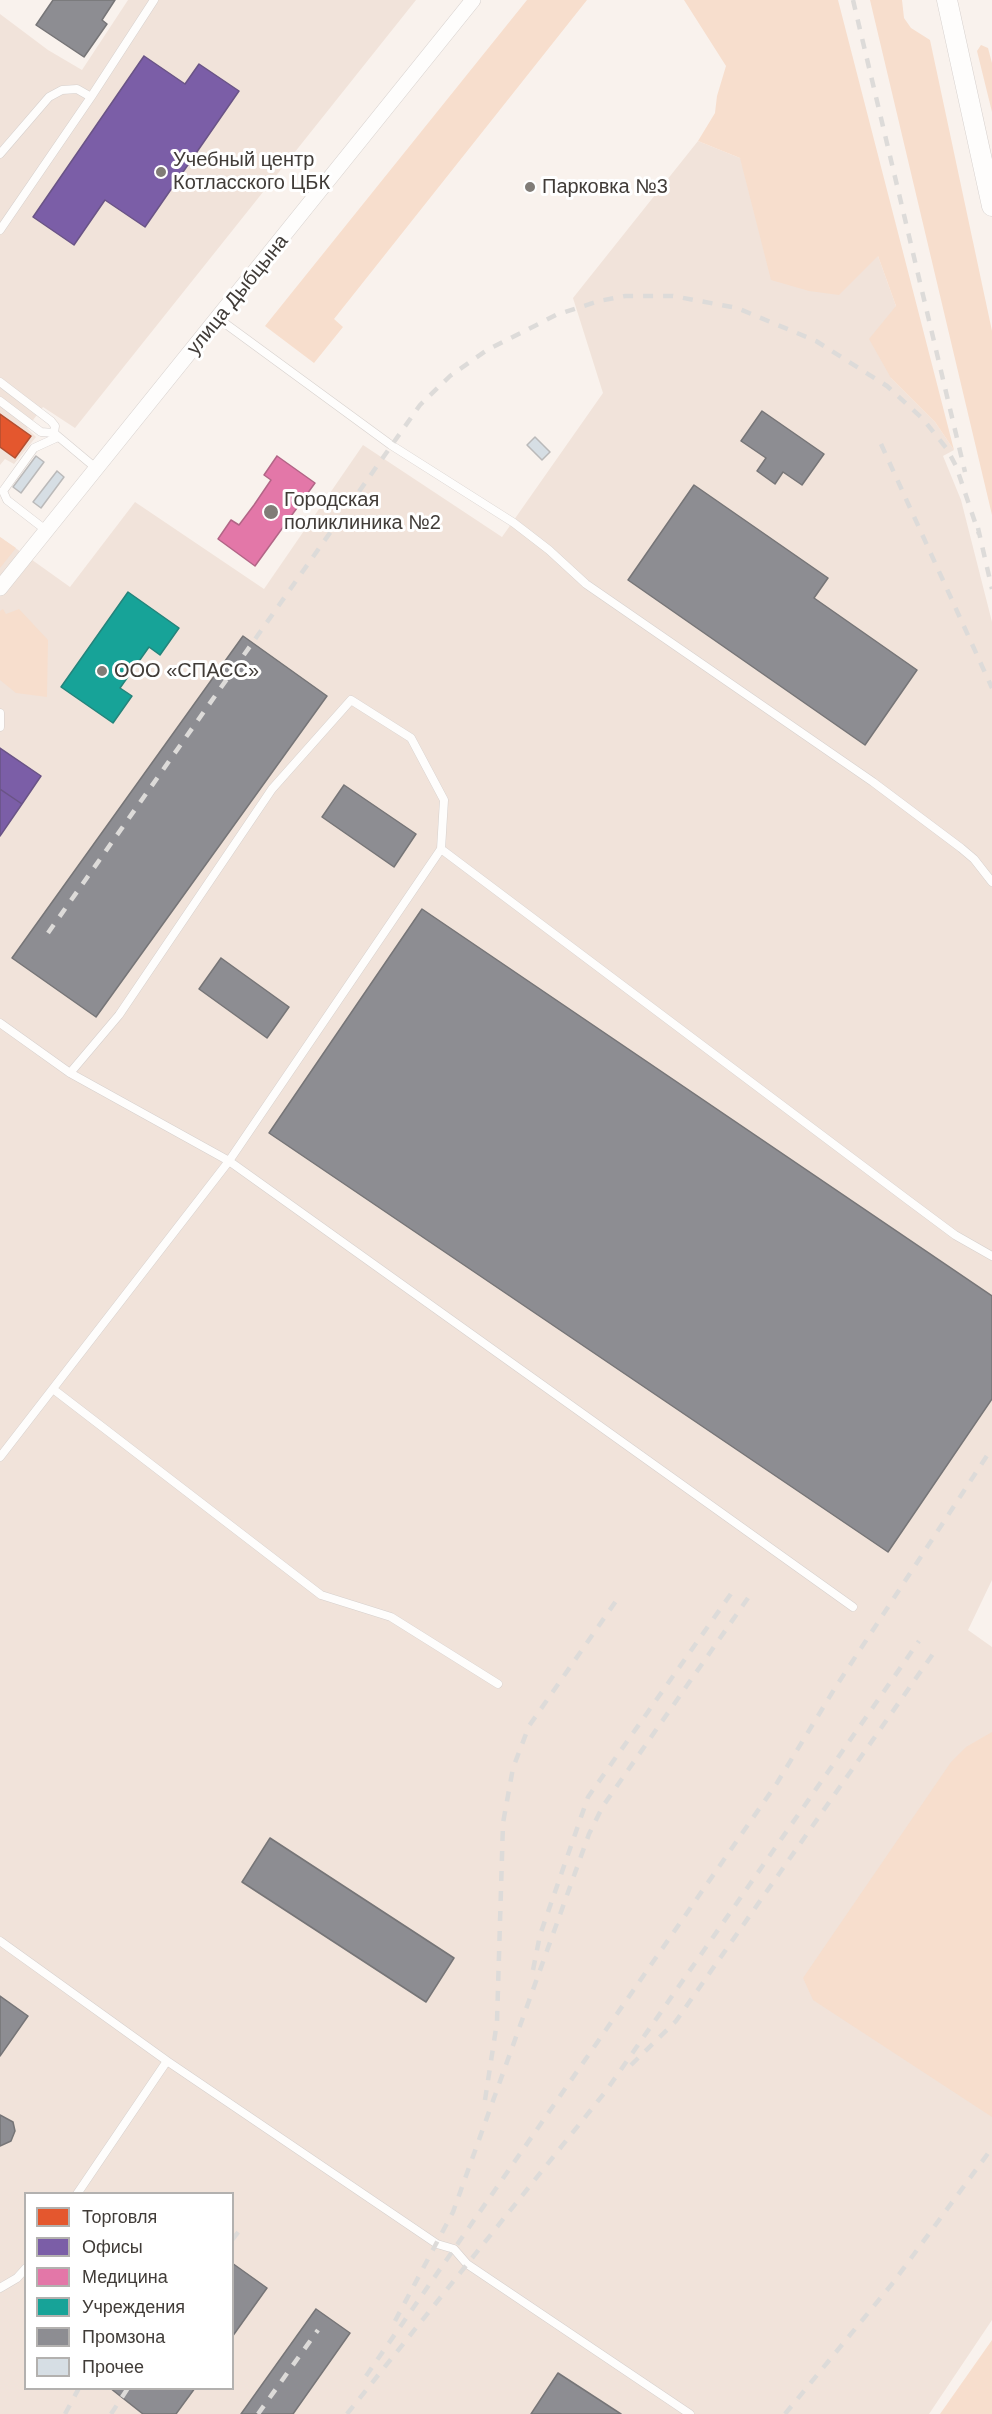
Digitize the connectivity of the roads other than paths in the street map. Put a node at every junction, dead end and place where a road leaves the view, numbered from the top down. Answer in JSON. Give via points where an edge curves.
{"nodes":[{"id":1,"x":154,"y":0,"type":"edge"},
{"id":2,"x":473,"y":0,"type":"edge"},
{"id":3,"x":947,"y":0,"type":"edge"},
{"id":4,"x":91,"y":97,"type":"junction"},
{"id":5,"x":0,"y":154,"type":"edge"},
{"id":6,"x":992,"y":206,"type":"edge"},
{"id":7,"x":0,"y":230,"type":"edge"},
{"id":8,"x":219,"y":319,"type":"junction"},
{"id":9,"x":0,"y":382,"type":"edge"},
{"id":10,"x":0,"y":401,"type":"edge"},
{"id":11,"x":56,"y":435,"type":"junction"},
{"id":12,"x":97,"y":469,"type":"junction"},
{"id":13,"x":47,"y":531,"type":"junction"},
{"id":14,"x":0,"y":588,"type":"edge"},
{"id":15,"x":0,"y":713,"type":"edge"},
{"id":16,"x":0,"y":727,"type":"edge"},
{"id":17,"x":441,"y":849,"type":"junction"},
{"id":18,"x":992,"y":882,"type":"edge"},
{"id":19,"x":0,"y":1023,"type":"edge"},
{"id":20,"x":70,"y":1073,"type":"junction"},
{"id":21,"x":230,"y":1161,"type":"junction"},
{"id":22,"x":992,"y":1256,"type":"edge"},
{"id":23,"x":53,"y":1389,"type":"junction"},
{"id":24,"x":0,"y":1457,"type":"edge"},
{"id":25,"x":854,"y":1607,"type":"dead end"},
{"id":26,"x":498,"y":1684,"type":"dead end"},
{"id":27,"x":0,"y":1941,"type":"edge"},
{"id":28,"x":167,"y":2061,"type":"junction"},
{"id":29,"x":78,"y":2192,"type":"edge"},
{"id":30,"x":24,"y":2270,"type":"edge"},
{"id":31,"x":0,"y":2288,"type":"edge"},
{"id":32,"x":690,"y":2414,"type":"edge"}],
"edges":[{"from":1,"to":4,"type":"lane"},
{"from":2,"to":8,"type":"street","name":"улица Дыбцына"},
{"from":3,"to":6,"type":"street"},
{"from":4,"to":5,"type":"lane","via":[[77,89],[62,90],[49,97]]},
{"from":4,"to":7,"type":"lane"},
{"from":8,"to":12,"type":"street","name":"улица Дыбцына"},
{"from":8,"to":18,"type":"lane","via":[[391,445],[514,523],[586,584],[873,782],[961,848]]},
{"from":9,"to":11,"type":"lane","via":[[51,421]]},
{"from":10,"to":11,"type":"lane","via":[[45,434]]},
{"from":11,"to":12,"type":"lane"},
{"from":11,"to":13,"type":"lane","via":[[34,448],[3,490],[7,500]]},
{"from":12,"to":13,"type":"street","name":"улица Дыбцына"},
{"from":13,"to":14,"type":"street","name":"улица Дыбцына"},
{"from":15,"to":16,"type":"lane"},
{"from":17,"to":20,"type":"lane","via":[[444,800],[411,738],[351,700],[272,789],[119,1015]]},
{"from":17,"to":21,"type":"lane"},
{"from":17,"to":22,"type":"lane","via":[[955,1235]]},
{"from":19,"to":20,"type":"lane"},
{"from":20,"to":21,"type":"lane"},
{"from":21,"to":23,"type":"lane"},
{"from":21,"to":25,"type":"lane"},
{"from":23,"to":24,"type":"lane"},
{"from":23,"to":26,"type":"lane","via":[[321,1594],[391,1617]]},
{"from":27,"to":28,"type":"lane"},
{"from":28,"to":29,"type":"lane"},
{"from":28,"to":32,"type":"lane","via":[[436,2244],[454,2249],[467,2264]]},
{"from":30,"to":31,"type":"lane"}]}
